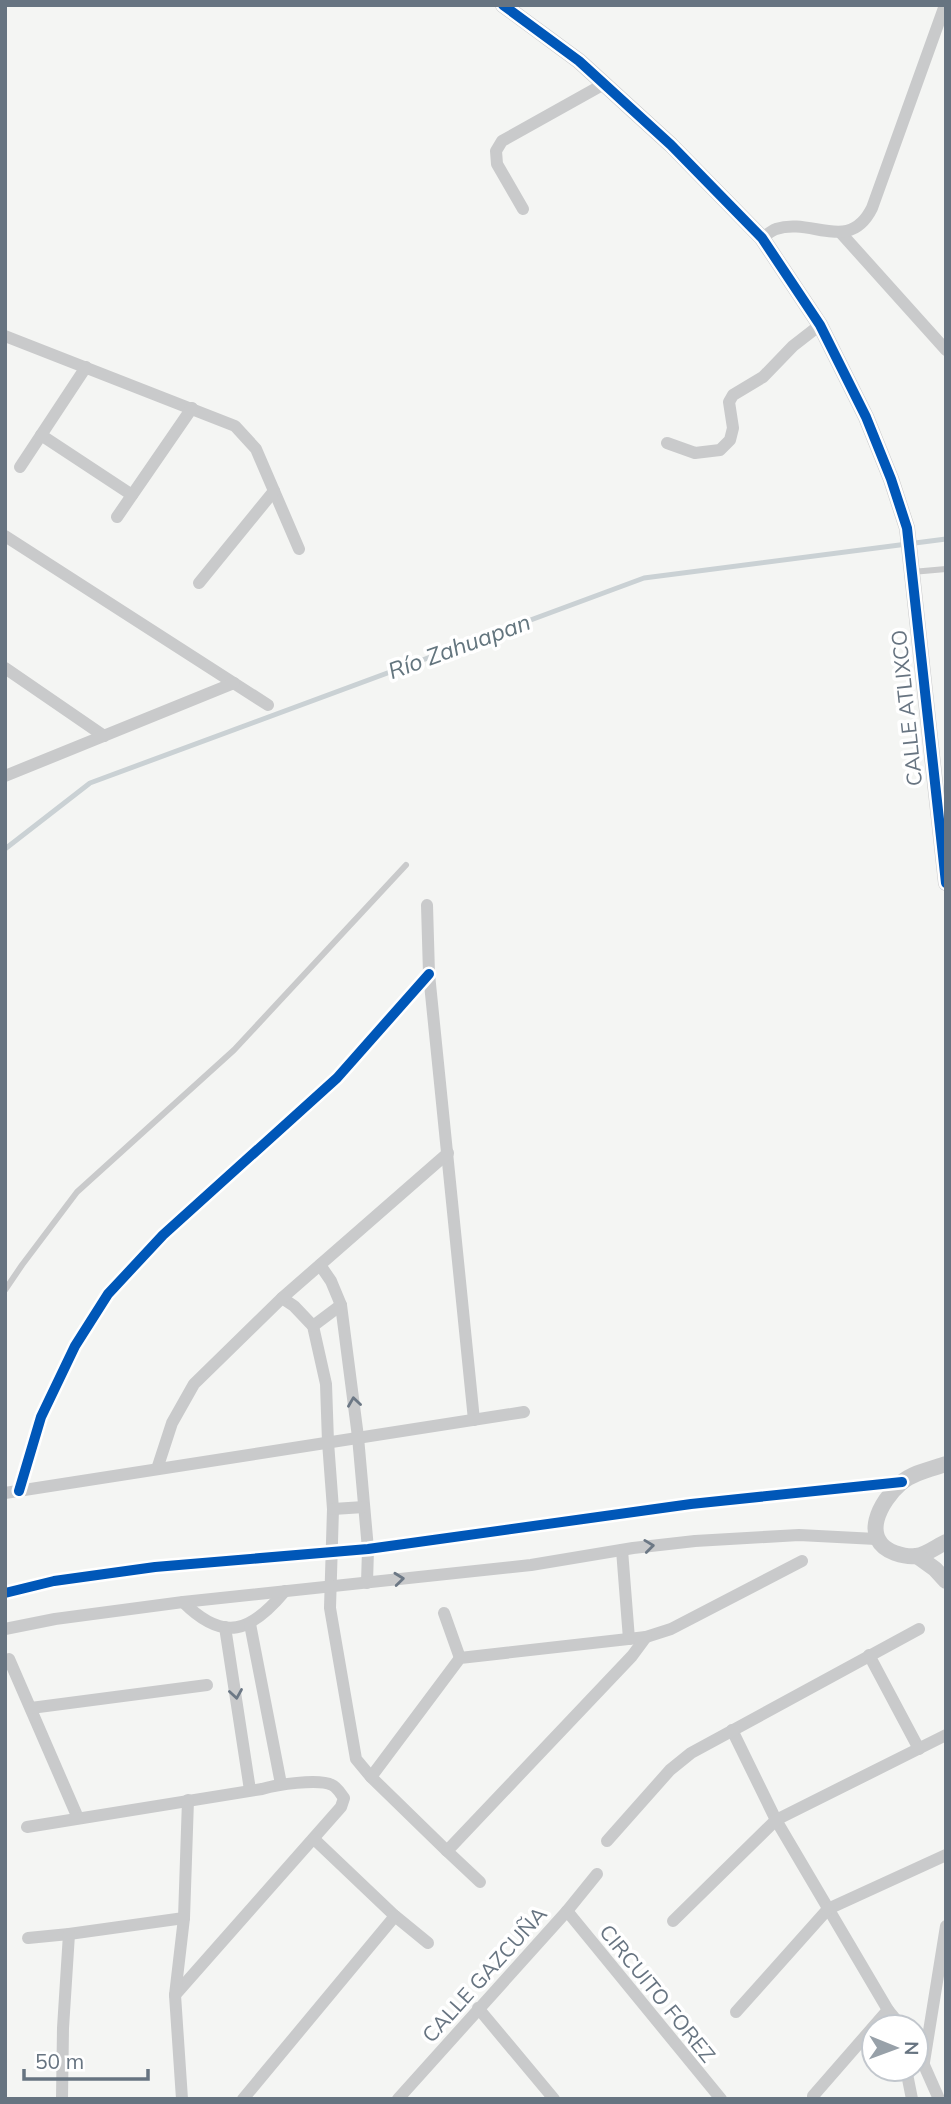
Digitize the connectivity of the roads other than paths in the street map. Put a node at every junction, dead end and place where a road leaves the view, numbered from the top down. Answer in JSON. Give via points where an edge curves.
{"nodes":[{"id":1,"x":503,"y":5,"type":"edge"},
{"id":2,"x":945,"y":5,"type":"edge"},
{"id":3,"x":604,"y":84,"type":"junction"},
{"id":4,"x":523,"y":209,"type":"dead end"},
{"id":5,"x":839,"y":232,"type":"junction"},
{"id":6,"x":762,"y":238,"type":"junction"},
{"id":7,"x":820,"y":325,"type":"junction"},
{"id":8,"x":5,"y":336,"type":"edge"},
{"id":9,"x":946,"y":350,"type":"edge"},
{"id":10,"x":86,"y":367,"type":"junction"},
{"id":11,"x":192,"y":408,"type":"junction"},
{"id":12,"x":41,"y":435,"type":"junction"},
{"id":13,"x":667,"y":443,"type":"dead end"},
{"id":14,"x":20,"y":467,"type":"dead end"},
{"id":15,"x":274,"y":491,"type":"junction"},
{"id":16,"x":132,"y":495,"type":"junction"},
{"id":17,"x":117,"y":517,"type":"dead end"},
{"id":18,"x":5,"y":536,"type":"edge"},
{"id":19,"x":299,"y":549,"type":"dead end"},
{"id":20,"x":946,"y":569,"type":"edge"},
{"id":21,"x":910,"y":572,"type":"junction"},
{"id":22,"x":199,"y":583,"type":"dead end"},
{"id":23,"x":5,"y":668,"type":"edge"},
{"id":24,"x":234,"y":683,"type":"junction"},
{"id":25,"x":268,"y":705,"type":"dead end"},
{"id":26,"x":104,"y":736,"type":"junction"},
{"id":27,"x":5,"y":776,"type":"edge"},
{"id":28,"x":406,"y":865,"type":"dead end"},
{"id":29,"x":946,"y":883,"type":"edge"},
{"id":30,"x":428,"y":905,"type":"dead end"},
{"id":31,"x":429,"y":974,"type":"junction"},
{"id":32,"x":448,"y":1153,"type":"junction"},
{"id":33,"x":320,"y":1265,"type":"junction"},
{"id":34,"x":5,"y":1290,"type":"edge"},
{"id":35,"x":282,"y":1298,"type":"junction"},
{"id":36,"x":341,"y":1305,"type":"junction"},
{"id":37,"x":313,"y":1326,"type":"junction"},
{"id":38,"x":350,"y":1373,"type":"junction"},
{"id":39,"x":326,"y":1384,"type":"junction"},
{"id":40,"x":524,"y":1412,"type":"dead end"},
{"id":41,"x":474,"y":1420,"type":"junction"},
{"id":42,"x":358,"y":1437,"type":"junction"},
{"id":43,"x":328,"y":1442,"type":"junction"},
{"id":44,"x":946,"y":1464,"type":"edge"},
{"id":45,"x":157,"y":1469,"type":"junction"},
{"id":46,"x":902,"y":1482,"type":"junction"},
{"id":47,"x":19,"y":1490,"type":"junction"},
{"id":48,"x":5,"y":1493,"type":"edge"},
{"id":49,"x":364,"y":1507,"type":"junction"},
{"id":50,"x":333,"y":1509,"type":"junction"},
{"id":51,"x":876,"y":1539,"type":"junction"},
{"id":52,"x":946,"y":1542,"type":"edge"},
{"id":53,"x":368,"y":1549,"type":"junction"},
{"id":54,"x":622,"y":1550,"type":"junction"},
{"id":55,"x":332,"y":1552,"type":"junction"},
{"id":56,"x":917,"y":1556,"type":"junction"},
{"id":57,"x":802,"y":1561,"type":"dead end"},
{"id":58,"x":946,"y":1581,"type":"edge"},
{"id":59,"x":367,"y":1583,"type":"junction"},
{"id":60,"x":331,"y":1586,"type":"junction"},
{"id":61,"x":285,"y":1591,"type":"junction"},
{"id":62,"x":5,"y":1592,"type":"edge"},
{"id":63,"x":183,"y":1602,"type":"junction"},
{"id":64,"x":444,"y":1613,"type":"dead end"},
{"id":65,"x":250,"y":1625,"type":"junction"},
{"id":66,"x":225,"y":1627,"type":"junction"},
{"id":67,"x":5,"y":1629,"type":"edge"},
{"id":68,"x":919,"y":1629,"type":"dead end"},
{"id":69,"x":646,"y":1637,"type":"junction"},
{"id":70,"x":629,"y":1639,"type":"junction"},
{"id":71,"x":869,"y":1655,"type":"junction"},
{"id":72,"x":460,"y":1658,"type":"junction"},
{"id":73,"x":9,"y":1659,"type":"dead end"},
{"id":74,"x":207,"y":1685,"type":"dead end"},
{"id":75,"x":31,"y":1708,"type":"junction"},
{"id":76,"x":732,"y":1730,"type":"junction"},
{"id":77,"x":946,"y":1735,"type":"edge"},
{"id":78,"x":919,"y":1749,"type":"junction"},
{"id":79,"x":370,"y":1777,"type":"junction"},
{"id":80,"x":281,"y":1784,"type":"junction"},
{"id":81,"x":250,"y":1790,"type":"junction"},
{"id":82,"x":188,"y":1800,"type":"junction"},
{"id":83,"x":78,"y":1818,"type":"junction"},
{"id":84,"x":776,"y":1820,"type":"junction"},
{"id":85,"x":27,"y":1827,"type":"dead end"},
{"id":86,"x":314,"y":1839,"type":"junction"},
{"id":87,"x":607,"y":1841,"type":"dead end"},
{"id":88,"x":447,"y":1851,"type":"junction"},
{"id":89,"x":946,"y":1855,"type":"edge"},
{"id":90,"x":597,"y":1874,"type":"dead end"},
{"id":91,"x":480,"y":1882,"type":"dead end"},
{"id":92,"x":828,"y":1909,"type":"junction"},
{"id":93,"x":567,"y":1912,"type":"junction"},
{"id":94,"x":395,"y":1916,"type":"junction"},
{"id":95,"x":184,"y":1918,"type":"junction"},
{"id":96,"x":673,"y":1922,"type":"dead end"},
{"id":97,"x":946,"y":1926,"type":"edge"},
{"id":98,"x":69,"y":1934,"type":"junction"},
{"id":99,"x":28,"y":1938,"type":"dead end"},
{"id":100,"x":428,"y":1943,"type":"dead end"},
{"id":101,"x":175,"y":1995,"type":"junction"},
{"id":102,"x":478,"y":2008,"type":"junction"},
{"id":103,"x":888,"y":2010,"type":"junction"},
{"id":104,"x":736,"y":2012,"type":"dead end"},
{"id":105,"x":890,"y":2013,"type":"edge"},
{"id":106,"x":931,"y":2023,"type":"joint"},
{"id":107,"x":930,"y":2029,"type":"edge"},
{"id":108,"x":930,"y":2077,"type":"edge"},
{"id":109,"x":813,"y":2096,"type":"dead end"},
{"id":110,"x":402,"y":2097,"type":"edge"},
{"id":111,"x":62,"y":2099,"type":"edge"},
{"id":112,"x":182,"y":2099,"type":"edge"},
{"id":113,"x":243,"y":2099,"type":"edge"},
{"id":114,"x":554,"y":2099,"type":"edge"},
{"id":115,"x":720,"y":2099,"type":"edge"},
{"id":116,"x":939,"y":2099,"type":"edge"}],
"edges":[{"from":1,"to":3,"type":"street","name":"CALLE ATLIXCO"},
{"from":2,"to":5,"type":"street","via":[[872,208],[855,229]]},
{"from":3,"to":4,"type":"street","via":[[502,141],[496,164]]},
{"from":3,"to":6,"type":"street","name":"CALLE ATLIXCO"},
{"from":5,"to":6,"type":"street","via":[[793,227],[776,229]]},
{"from":5,"to":9,"type":"street"},
{"from":6,"to":7,"type":"street","name":"CALLE ATLIXCO"},
{"from":7,"to":13,"type":"street","via":[[763,377],[733,394],[729,402],[733,428],[730,440],[720,450],[695,453]]},
{"from":7,"to":21,"type":"street","name":"CALLE ATLIXCO","via":[[891,479],[907,528]]},
{"from":8,"to":10,"type":"street"},
{"from":10,"to":11,"type":"street"},
{"from":10,"to":12,"type":"street"},
{"from":11,"to":15,"type":"street","via":[[235,426],[256,449]]},
{"from":11,"to":16,"type":"street"},
{"from":12,"to":14,"type":"street"},
{"from":12,"to":16,"type":"street"},
{"from":15,"to":19,"type":"street"},
{"from":15,"to":22,"type":"street"},
{"from":16,"to":17,"type":"street"},
{"from":18,"to":24,"type":"street"},
{"from":20,"to":21,"type":"lane"},
{"from":21,"to":29,"type":"street","name":"CALLE ATLIXCO"},
{"from":23,"to":26,"type":"street"},
{"from":24,"to":25,"type":"street"},
{"from":24,"to":26,"type":"street"},
{"from":26,"to":27,"type":"street"},
{"from":28,"to":34,"type":"lane","via":[[234,1050],[77,1192]]},
{"from":30,"to":31,"type":"street"},
{"from":31,"to":32,"type":"street"},
{"from":31,"to":47,"type":"street","via":[[337,1078],[163,1235],[108,1294],[75,1346],[41,1417]]},
{"from":32,"to":33,"type":"street"},
{"from":32,"to":41,"type":"street"},
{"from":33,"to":35,"type":"street"},
{"from":33,"to":36,"type":"street"},
{"from":35,"to":37,"type":"street"},
{"from":35,"to":45,"type":"street","via":[[194,1384],[172,1423]]},
{"from":36,"to":37,"type":"street"},
{"from":36,"to":38,"type":"street"},
{"from":37,"to":39,"type":"street"},
{"from":38,"to":39,"type":"street"},
{"from":42,"to":38,"type":"street","one_way":true},
{"from":39,"to":43,"type":"street"},
{"from":40,"to":41,"type":"street"},
{"from":41,"to":42,"type":"street"},
{"from":42,"to":43,"type":"street"},
{"from":42,"to":49,"type":"street"},
{"from":43,"to":45,"type":"street"},
{"from":43,"to":50,"type":"street"},
{"from":44,"to":46,"type":"street"},
{"from":45,"to":47,"type":"street"},
{"from":46,"to":51,"type":"street","via":[[881,1508]]},
{"from":46,"to":53,"type":"street","via":[[691,1504]]},
{"from":47,"to":48,"type":"street"},
{"from":49,"to":50,"type":"street"},
{"from":49,"to":53,"type":"street"},
{"from":50,"to":55,"type":"street"},
{"from":54,"to":51,"type":"street","one_way":true,"via":[[799,1535]]},
{"from":51,"to":56,"type":"street","via":[[884,1549]]},
{"from":52,"to":56,"type":"street"},
{"from":53,"to":55,"type":"street"},
{"from":53,"to":59,"type":"street"},
{"from":59,"to":54,"type":"street","one_way":true},
{"from":54,"to":70,"type":"street"},
{"from":55,"to":60,"type":"street"},
{"from":55,"to":62,"type":"street","via":[[155,1567]]},
{"from":56,"to":58,"type":"street"},
{"from":57,"to":69,"type":"street","via":[[671,1629]]},
{"from":59,"to":60,"type":"street"},
{"from":60,"to":61,"type":"street"},
{"from":60,"to":79,"type":"street","via":[[332,1630],[356,1759]]},
{"from":61,"to":63,"type":"street"},
{"from":61,"to":65,"type":"street"},
{"from":63,"to":66,"type":"street","via":[[206,1622]]},
{"from":63,"to":67,"type":"street"},
{"from":64,"to":72,"type":"street"},
{"from":65,"to":66,"type":"street"},
{"from":65,"to":80,"type":"street"},
{"from":66,"to":81,"type":"street","one_way":true},
{"from":68,"to":71,"type":"street"},
{"from":69,"to":70,"type":"street"},
{"from":69,"to":88,"type":"street"},
{"from":70,"to":72,"type":"street"},
{"from":71,"to":76,"type":"street"},
{"from":71,"to":78,"type":"street"},
{"from":72,"to":79,"type":"street"},
{"from":73,"to":75,"type":"street"},
{"from":74,"to":75,"type":"street"},
{"from":75,"to":83,"type":"street"},
{"from":76,"to":84,"type":"street"},
{"from":76,"to":87,"type":"street","via":[[670,1770]]},
{"from":77,"to":78,"type":"street"},
{"from":78,"to":84,"type":"street"},
{"from":79,"to":88,"type":"street"},
{"from":80,"to":81,"type":"street"},
{"from":80,"to":86,"type":"street","via":[[326,1783],[344,1798]]},
{"from":81,"to":82,"type":"street"},
{"from":82,"to":83,"type":"street"},
{"from":82,"to":95,"type":"street"},
{"from":83,"to":85,"type":"street"},
{"from":84,"to":92,"type":"street"},
{"from":84,"to":96,"type":"street"},
{"from":86,"to":94,"type":"street"},
{"from":86,"to":101,"type":"street"},
{"from":88,"to":91,"type":"street"},
{"from":89,"to":92,"type":"street"},
{"from":90,"to":93,"type":"street","name":"CALLE GAZCUÑA"},
{"from":92,"to":103,"type":"street"},
{"from":92,"to":104,"type":"street"},
{"from":93,"to":102,"type":"street","name":"CALLE GAZCUÑA"},
{"from":93,"to":115,"type":"street","name":"CIRCUITO FOREZ"},
{"from":94,"to":100,"type":"street"},
{"from":94,"to":113,"type":"street"},
{"from":95,"to":98,"type":"street"},
{"from":95,"to":101,"type":"street"},
{"from":97,"to":106,"type":"street"},
{"from":98,"to":99,"type":"street"},
{"from":98,"to":111,"type":"street"},
{"from":101,"to":112,"type":"street"},
{"from":102,"to":110,"type":"street","name":"CALLE GAZCUÑA"},
{"from":102,"to":114,"type":"street"},
{"from":103,"to":105,"type":"street"},
{"from":103,"to":109,"type":"street"},
{"from":106,"to":107,"type":"street"},
{"from":108,"to":116,"type":"street"}]}
